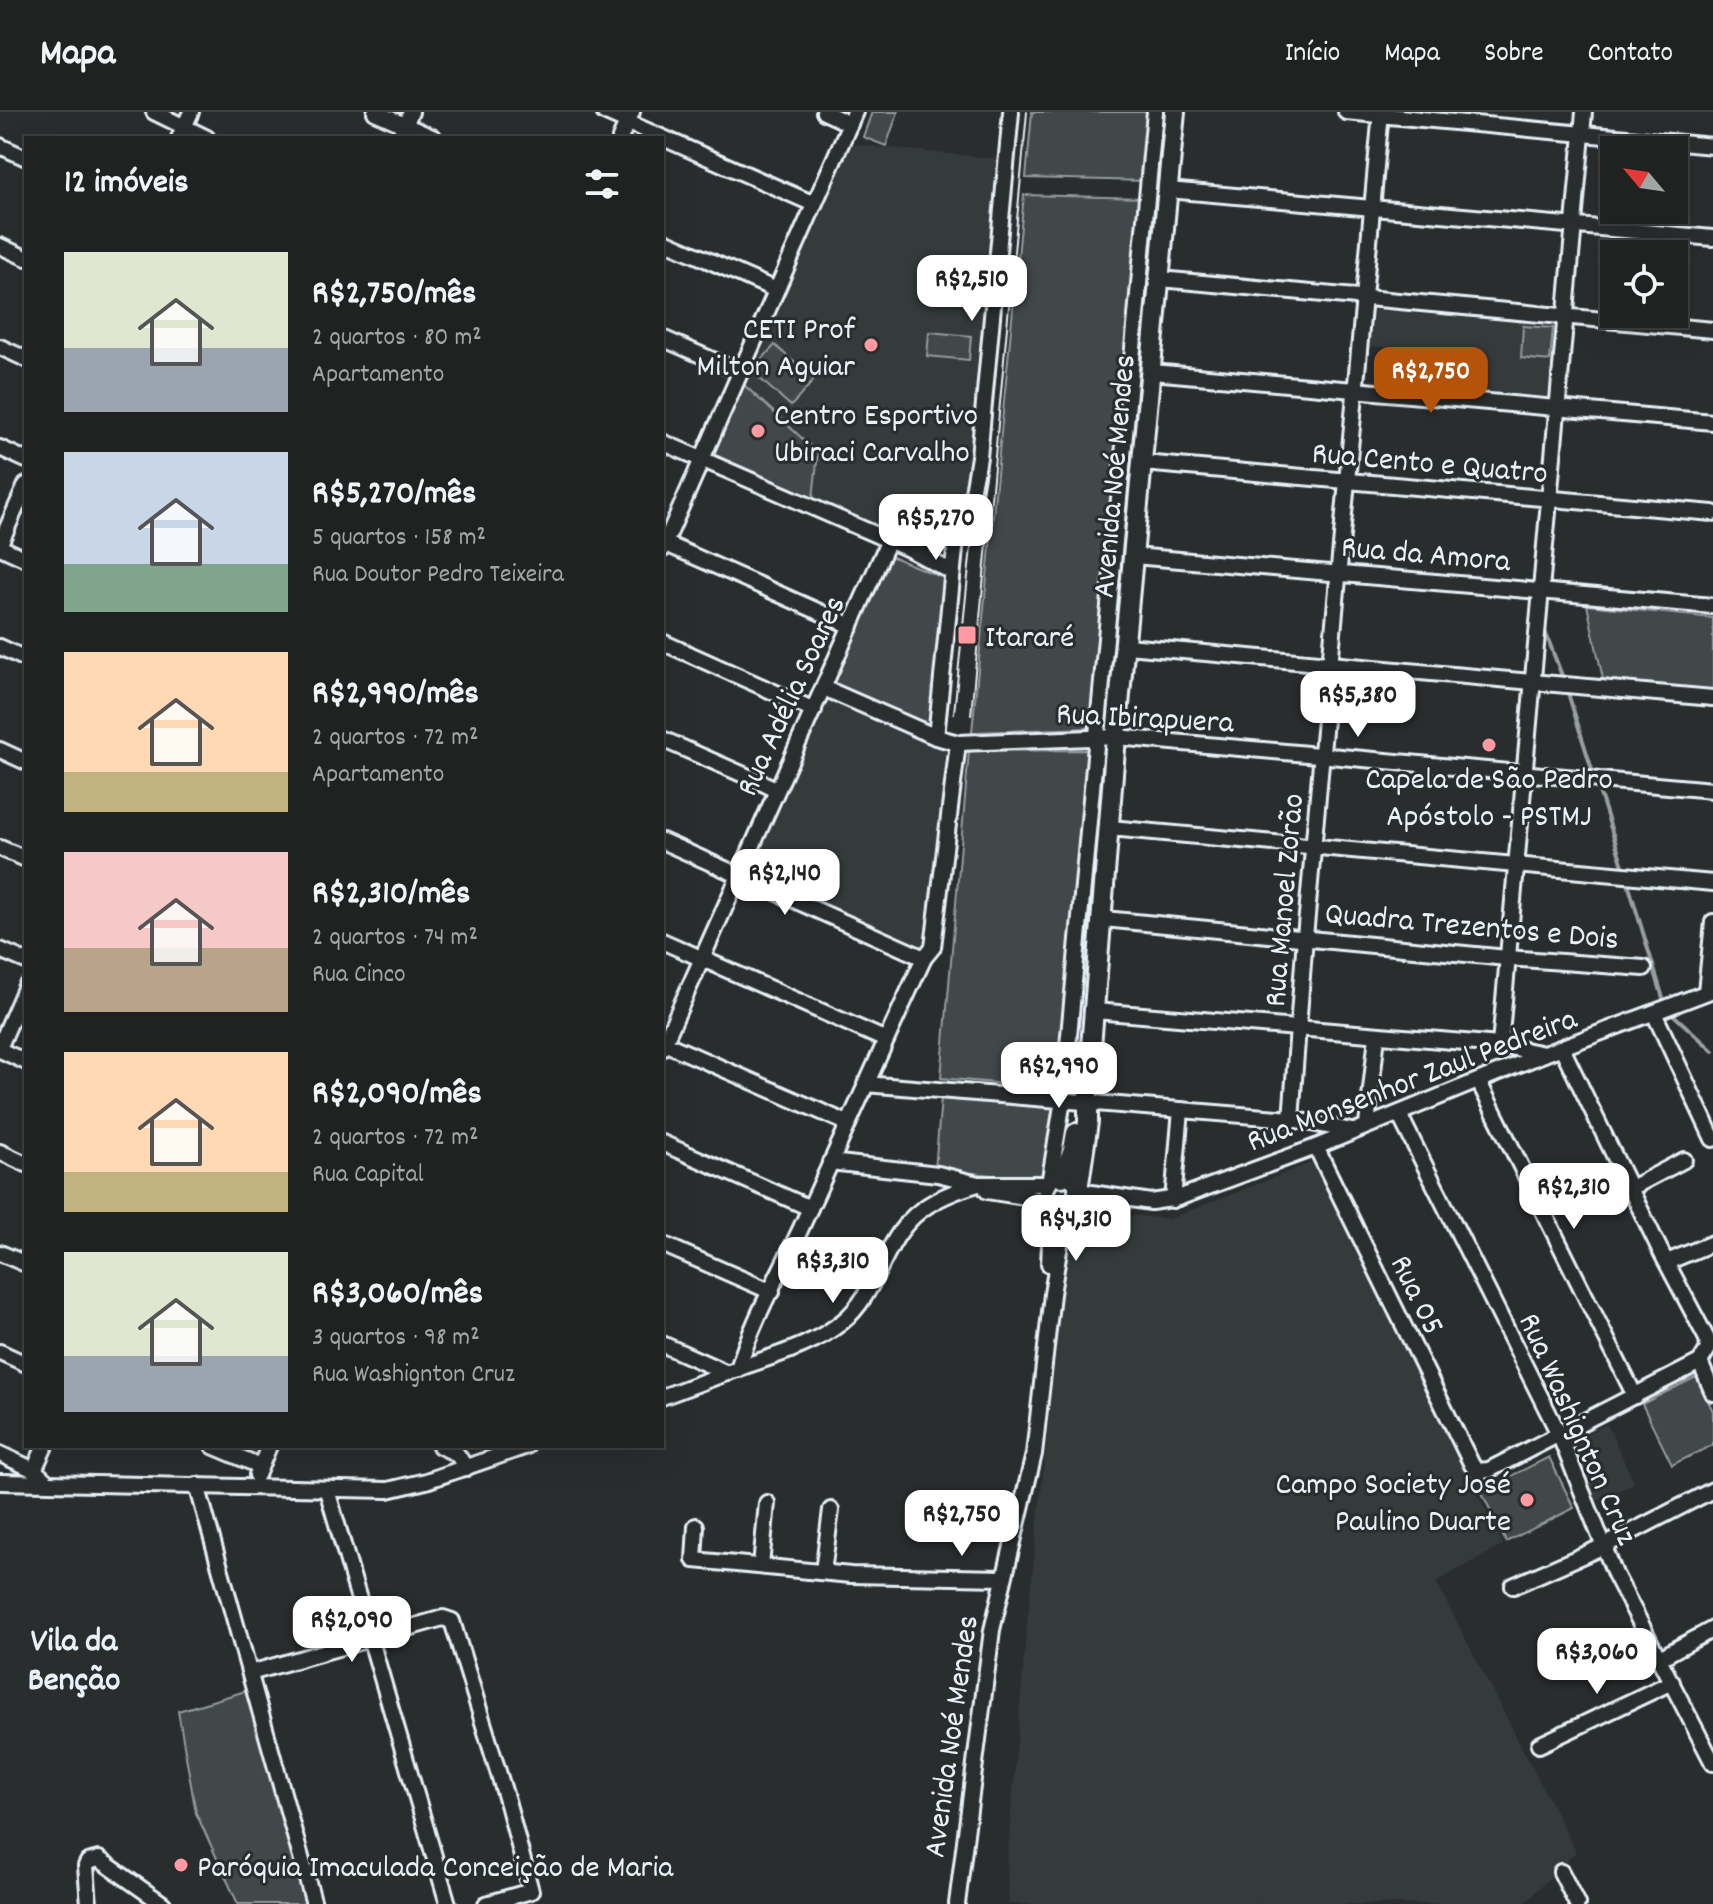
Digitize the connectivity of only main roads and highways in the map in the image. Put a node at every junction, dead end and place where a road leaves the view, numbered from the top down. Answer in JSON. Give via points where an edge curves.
{"nodes":[{"id":1,"x":1175,"y":112,"type":"edge"},
{"id":2,"x":1087,"y":1096,"type":"junction"},
{"id":3,"x":1056,"y":1180,"type":"road end"},
{"id":4,"x":1076,"y":1197,"type":"road end"}],
"edges":[{"from":1,"to":2,"type":"main road","name":"Avenida Noé Mendes"},
{"from":2,"to":3,"type":"main road","name":"Avenida Noé Mendes","via":[[1074,1145]]},
{"from":2,"to":4,"type":"main road","name":"Avenida Noé Mendes"}]}
